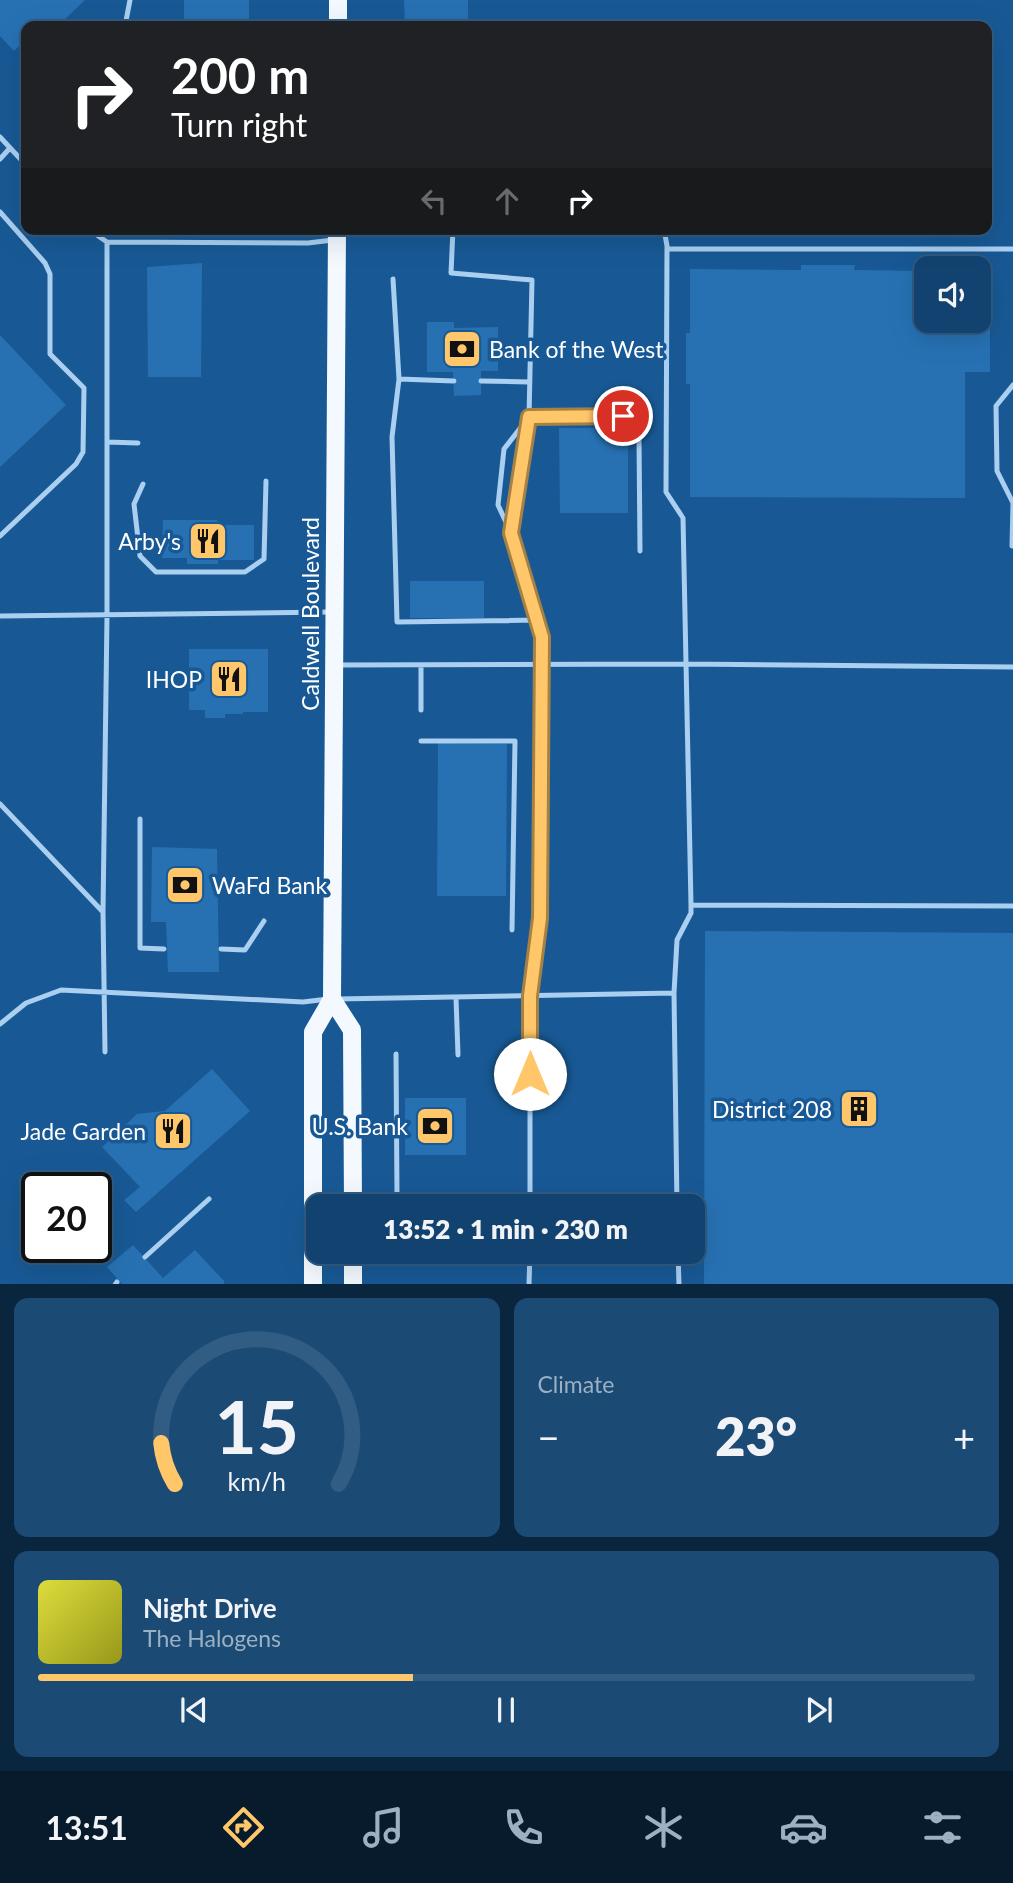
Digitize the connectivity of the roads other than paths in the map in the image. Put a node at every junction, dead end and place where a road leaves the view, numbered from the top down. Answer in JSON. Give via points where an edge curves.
{"nodes":[{"id":1,"x":130,"y":0,"type":"edge"},
{"id":2,"x":338,"y":0,"type":"edge"},
{"id":3,"x":126,"y":21,"type":"edge"},
{"id":4,"x":338,"y":21,"type":"edge"},
{"id":5,"x":0,"y":138,"type":"edge"},
{"id":6,"x":10,"y":148,"type":"junction"},
{"id":7,"x":0,"y":159,"type":"edge"},
{"id":8,"x":21,"y":159,"type":"edge"},
{"id":9,"x":0,"y":212,"type":"edge"},
{"id":10,"x":97,"y":235,"type":"edge"},
{"id":11,"x":337,"y":235,"type":"edge"},
{"id":12,"x":453,"y":235,"type":"edge"},
{"id":13,"x":665,"y":235,"type":"edge"},
{"id":14,"x":107,"y":242,"type":"junction"},
{"id":15,"x":1013,"y":249,"type":"edge"},
{"id":16,"x":667,"y":250,"type":"junction"},
{"id":17,"x":393,"y":279,"type":"dead end"},
{"id":18,"x":399,"y":379,"type":"junction"},
{"id":19,"x":454,"y":381,"type":"dead end"},
{"id":20,"x":481,"y":381,"type":"dead end"},
{"id":21,"x":529,"y":383,"type":"junction"},
{"id":22,"x":1013,"y":386,"type":"edge"},
{"id":23,"x":529,"y":417,"type":"junction"},
{"id":24,"x":107,"y":442,"type":"junction"},
{"id":25,"x":138,"y":443,"type":"dead end"},
{"id":26,"x":266,"y":481,"type":"dead end"},
{"id":27,"x":143,"y":484,"type":"dead end"},
{"id":28,"x":511,"y":533,"type":"junction"},
{"id":29,"x":0,"y":536,"type":"edge"},
{"id":30,"x":1012,"y":546,"type":"edge"},
{"id":31,"x":640,"y":551,"type":"dead end"},
{"id":32,"x":334,"y":612,"type":"junction"},
{"id":33,"x":107,"y":615,"type":"junction"},
{"id":34,"x":0,"y":616,"type":"edge"},
{"id":35,"x":537,"y":621,"type":"junction"},
{"id":36,"x":542,"y":664,"type":"junction"},
{"id":37,"x":686,"y":664,"type":"junction"},
{"id":38,"x":334,"y":665,"type":"junction"},
{"id":39,"x":421,"y":665,"type":"junction"},
{"id":40,"x":1013,"y":667,"type":"edge"},
{"id":41,"x":421,"y":710,"type":"dead end"},
{"id":42,"x":421,"y":741,"type":"dead end"},
{"id":43,"x":0,"y":804,"type":"edge"},
{"id":44,"x":140,"y":819,"type":"dead end"},
{"id":45,"x":691,"y":905,"type":"junction"},
{"id":46,"x":1013,"y":906,"type":"edge"},
{"id":47,"x":103,"y":912,"type":"junction"},
{"id":48,"x":264,"y":921,"type":"dead end"},
{"id":49,"x":512,"y":930,"type":"dead end"},
{"id":50,"x":164,"y":948,"type":"dead end"},
{"id":51,"x":221,"y":950,"type":"dead end"},
{"id":52,"x":105,"y":991,"type":"junction"},
{"id":53,"x":674,"y":993,"type":"junction"},
{"id":54,"x":530,"y":996,"type":"junction"},
{"id":55,"x":456,"y":998,"type":"junction"},
{"id":56,"x":332,"y":999,"type":"junction"},
{"id":57,"x":0,"y":1024,"type":"edge"},
{"id":58,"x":105,"y":1052,"type":"dead end"},
{"id":59,"x":396,"y":1054,"type":"dead end"},
{"id":60,"x":458,"y":1055,"type":"dead end"},
{"id":61,"x":353,"y":1194,"type":"edge"},
{"id":62,"x":397,"y":1194,"type":"edge"},
{"id":63,"x":530,"y":1194,"type":"edge"},
{"id":64,"x":677,"y":1194,"type":"edge"},
{"id":65,"x":209,"y":1199,"type":"dead end"},
{"id":66,"x":145,"y":1257,"type":"dead end"},
{"id":67,"x":353,"y":1264,"type":"edge"},
{"id":68,"x":530,"y":1264,"type":"edge"},
{"id":69,"x":678,"y":1264,"type":"edge"},
{"id":70,"x":313,"y":1284,"type":"edge"},
{"id":71,"x":353,"y":1284,"type":"edge"},
{"id":72,"x":529,"y":1284,"type":"edge"},
{"id":73,"x":679,"y":1284,"type":"edge"}],
"edges":[{"from":1,"to":3,"type":"lane"},
{"from":2,"to":4,"type":"main road"},
{"from":5,"to":6,"type":"lane"},
{"from":6,"to":7,"type":"lane"},
{"from":6,"to":8,"type":"lane"},
{"from":9,"to":29,"type":"lane","via":[[45,263],[50,274],[50,354],[84,388],[83,452]]},
{"from":10,"to":14,"type":"lane"},
{"from":11,"to":14,"type":"lane","via":[[308,243]]},
{"from":11,"to":32,"type":"main road","name":"Caldwell Boulevard"},
{"from":12,"to":21,"type":"lane","via":[[452,273],[532,280]]},
{"from":13,"to":16,"type":"lane"},
{"from":14,"to":24,"type":"lane"},
{"from":15,"to":16,"type":"lane"},
{"from":16,"to":37,"type":"lane","via":[[666,492],[683,518]]},
{"from":17,"to":18,"type":"lane"},
{"from":18,"to":19,"type":"lane"},
{"from":18,"to":35,"type":"lane","via":[[392,437],[397,622]]},
{"from":20,"to":21,"type":"lane"},
{"from":21,"to":23,"type":"lane"},
{"from":22,"to":30,"type":"lane","via":[[996,406],[997,471],[1013,503]]},
{"from":23,"to":28,"type":"lane"},
{"from":23,"to":28,"type":"lane","via":[[504,449],[498,505]]},
{"from":23,"to":31,"type":"lane","via":[[623,416],[638,426]]},
{"from":24,"to":25,"type":"lane"},
{"from":24,"to":33,"type":"lane"},
{"from":26,"to":27,"type":"lane","via":[[264,559],[245,572],[156,572],[140,556],[134,504]]},
{"from":28,"to":35,"type":"lane"},
{"from":32,"to":33,"type":"lane"},
{"from":32,"to":38,"type":"main road","name":"Caldwell Boulevard"},
{"from":33,"to":34,"type":"lane"},
{"from":33,"to":47,"type":"lane"},
{"from":35,"to":36,"type":"lane"},
{"from":36,"to":37,"type":"lane"},
{"from":36,"to":39,"type":"lane"},
{"from":36,"to":54,"type":"lane","via":[[540,918]]},
{"from":37,"to":40,"type":"lane"},
{"from":37,"to":45,"type":"lane"},
{"from":38,"to":39,"type":"lane"},
{"from":38,"to":56,"type":"main road","name":"Caldwell Boulevard"},
{"from":39,"to":41,"type":"lane"},
{"from":42,"to":49,"type":"lane","via":[[515,741]]},
{"from":43,"to":47,"type":"lane"},
{"from":44,"to":50,"type":"lane","via":[[140,948]]},
{"from":45,"to":46,"type":"lane"},
{"from":45,"to":53,"type":"lane","via":[[677,940]]},
{"from":47,"to":52,"type":"lane"},
{"from":48,"to":51,"type":"lane","via":[[245,950]]},
{"from":52,"to":56,"type":"lane","via":[[303,1002]]},
{"from":52,"to":57,"type":"lane","via":[[61,990],[26,1003]]},
{"from":52,"to":58,"type":"lane"},
{"from":53,"to":54,"type":"lane"},
{"from":53,"to":64,"type":"lane"},
{"from":54,"to":55,"type":"lane"},
{"from":54,"to":63,"type":"lane"},
{"from":55,"to":56,"type":"lane"},
{"from":55,"to":60,"type":"lane"},
{"from":56,"to":61,"type":"main road","via":[[352,1030]]},
{"from":56,"to":70,"type":"main road","name":"Caldwell Boulevard","via":[[313,1032]]},
{"from":59,"to":62,"type":"lane"},
{"from":65,"to":66,"type":"lane"},
{"from":67,"to":71,"type":"main road"},
{"from":68,"to":72,"type":"lane"},
{"from":69,"to":73,"type":"lane"}]}
